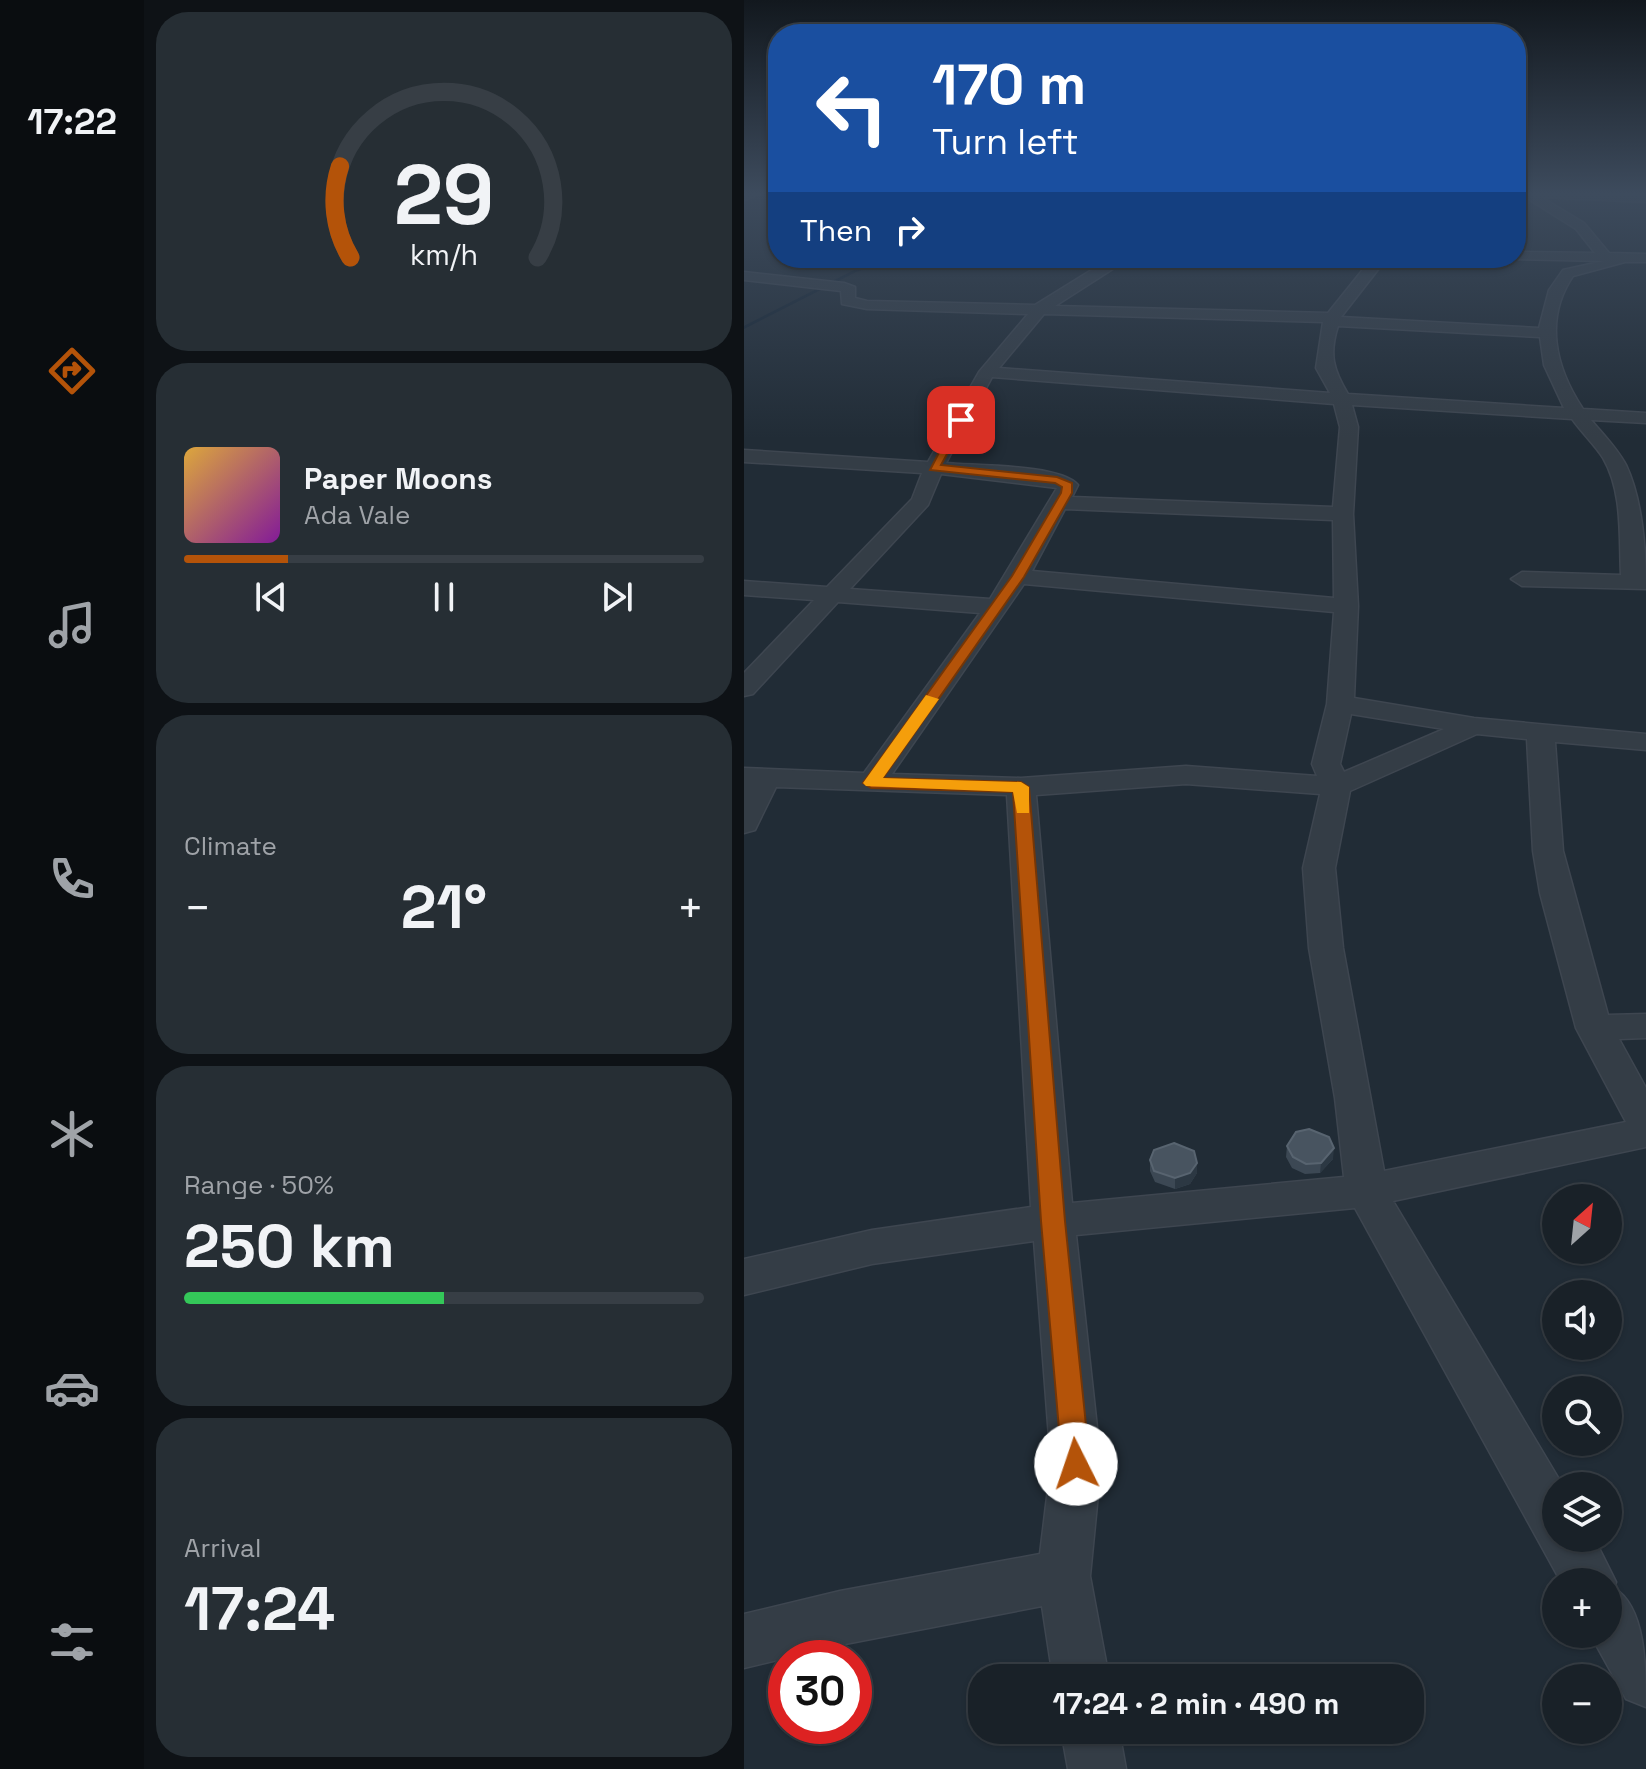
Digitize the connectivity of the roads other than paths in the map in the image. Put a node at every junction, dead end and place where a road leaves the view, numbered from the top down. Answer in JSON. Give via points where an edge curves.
{"nodes":[{"id":1,"x":1095,"y":274,"type":"edge"},
{"id":2,"x":1367,"y":274,"type":"edge"},
{"id":3,"x":1568,"y":274,"type":"edge"},
{"id":4,"x":744,"y":276,"type":"edge"},
{"id":5,"x":1041,"y":308,"type":"junction"},
{"id":6,"x":1332,"y":320,"type":"junction"},
{"id":7,"x":1545,"y":333,"type":"junction"},
{"id":8,"x":987,"y":372,"type":"junction"},
{"id":9,"x":1341,"y":398,"type":"junction"},
{"id":10,"x":1578,"y":415,"type":"junction"},
{"id":11,"x":1646,"y":418,"type":"edge"},
{"id":12,"x":744,"y":456,"type":"edge"},
{"id":13,"x":934,"y":468,"type":"junction"},
{"id":14,"x":1061,"y":503,"type":"junction"},
{"id":15,"x":1343,"y":514,"type":"junction"},
{"id":16,"x":1018,"y":577,"type":"junction"},
{"id":17,"x":1522,"y":579,"type":"dead end"},
{"id":18,"x":1640,"y":582,"type":"edge"},
{"id":19,"x":744,"y":588,"type":"edge"},
{"id":20,"x":834,"y":594,"type":"junction"},
{"id":21,"x":1346,"y":606,"type":"junction"},
{"id":22,"x":996,"y":607,"type":"junction"},
{"id":23,"x":744,"y":688,"type":"edge"},
{"id":24,"x":1340,"y":704,"type":"junction"},
{"id":25,"x":1474,"y":726,"type":"junction"},
{"id":26,"x":1541,"y":735,"type":"junction"},
{"id":27,"x":1646,"y":742,"type":"edge"},
{"id":28,"x":751,"y":780,"type":"edge"},
{"id":29,"x":871,"y":783,"type":"junction"},
{"id":30,"x":1336,"y":786,"type":"junction"},
{"id":31,"x":1021,"y":787,"type":"junction"},
{"id":32,"x":744,"y":824,"type":"edge"},
{"id":33,"x":1646,"y":1026,"type":"edge"},
{"id":34,"x":1594,"y":1028,"type":"junction"},
{"id":35,"x":1646,"y":1123,"type":"edge"},
{"id":36,"x":1646,"y":1132,"type":"edge"},
{"id":37,"x":1366,"y":1191,"type":"junction"},
{"id":38,"x":1053,"y":1221,"type":"junction"},
{"id":39,"x":744,"y":1277,"type":"edge"},
{"id":40,"x":1542,"y":1498,"type":"edge"},
{"id":41,"x":1064,"y":1576,"type":"junction"},
{"id":42,"x":1622,"y":1637,"type":"edge"},
{"id":43,"x":744,"y":1641,"type":"edge"},
{"id":44,"x":1079,"y":1664,"type":"edge"},
{"id":45,"x":1646,"y":1679,"type":"edge"},
{"id":46,"x":1093,"y":1744,"type":"edge"},
{"id":47,"x":1097,"y":1769,"type":"edge"}],
"edges":[{"from":1,"to":5,"type":"street"},
{"from":2,"to":6,"type":"street"},
{"from":3,"to":7,"type":"street","via":[[1549,307]]},
{"from":4,"to":5,"type":"street","via":[[844,287],[850,290],[847,301],[857,304]]},
{"from":5,"to":6,"type":"street"},
{"from":5,"to":8,"type":"street"},
{"from":6,"to":7,"type":"street"},
{"from":6,"to":9,"type":"street","via":[[1324,368]]},
{"from":7,"to":10,"type":"street","via":[[1557,375]]},
{"from":8,"to":9,"type":"street"},
{"from":8,"to":13,"type":"street"},
{"from":9,"to":10,"type":"street"},
{"from":9,"to":15,"type":"street","via":[[1349,427]]},
{"from":10,"to":11,"type":"street"},
{"from":10,"to":18,"type":"street","via":[[1617,467]]},
{"from":12,"to":13,"type":"street"},
{"from":13,"to":14,"type":"street","via":[[1057,480],[1068,485]]},
{"from":13,"to":20,"type":"street","via":[[921,501]]},
{"from":14,"to":15,"type":"street"},
{"from":14,"to":16,"type":"street"},
{"from":15,"to":21,"type":"street"},
{"from":16,"to":21,"type":"street"},
{"from":16,"to":22,"type":"street"},
{"from":17,"to":18,"type":"street"},
{"from":19,"to":20,"type":"street"},
{"from":20,"to":22,"type":"street"},
{"from":20,"to":23,"type":"street"},
{"from":21,"to":24,"type":"street"},
{"from":22,"to":29,"type":"street"},
{"from":24,"to":25,"type":"street"},
{"from":24,"to":30,"type":"street","via":[[1326,764]]},
{"from":25,"to":26,"type":"street"},
{"from":25,"to":30,"type":"street"},
{"from":26,"to":27,"type":"street"},
{"from":26,"to":34,"type":"street","via":[[1551,865]]},
{"from":28,"to":29,"type":"street"},
{"from":28,"to":32,"type":"street"},
{"from":29,"to":31,"type":"street"},
{"from":30,"to":31,"type":"street","via":[[1167,775]]},
{"from":30,"to":37,"type":"street","via":[[1319,868],[1326,948]]},
{"from":31,"to":38,"type":"street"},
{"from":33,"to":34,"type":"street"},
{"from":34,"to":35,"type":"street"},
{"from":36,"to":37,"type":"street"},
{"from":37,"to":38,"type":"street"},
{"from":37,"to":40,"type":"street"},
{"from":38,"to":39,"type":"street","via":[[872,1247]]},
{"from":38,"to":41,"type":"street","via":[[1076,1464]]},
{"from":41,"to":43,"type":"street"},
{"from":41,"to":44,"type":"street"},
{"from":42,"to":45,"type":"street"},
{"from":46,"to":47,"type":"street"}]}
